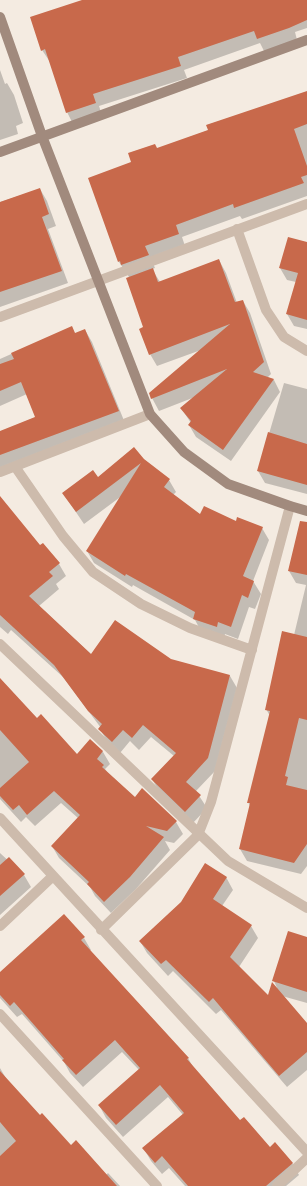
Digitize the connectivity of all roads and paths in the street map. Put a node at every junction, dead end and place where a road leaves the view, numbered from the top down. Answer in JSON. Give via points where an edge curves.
{"nodes":[{"id":1,"x":0,"y":17,"type":"edge"},
{"id":2,"x":307,"y":40,"type":"edge"},
{"id":3,"x":42,"y":136,"type":"junction"},
{"id":4,"x":0,"y":152,"type":"edge"},
{"id":5,"x":307,"y":204,"type":"edge"},
{"id":6,"x":237,"y":229,"type":"junction"},
{"id":7,"x":98,"y":280,"type":"junction"},
{"id":8,"x":0,"y":317,"type":"edge"},
{"id":9,"x":307,"y":351,"type":"edge"},
{"id":10,"x":150,"y":414,"type":"junction"},
{"id":11,"x":16,"y":468,"type":"junction"},
{"id":12,"x":0,"y":472,"type":"edge"},
{"id":13,"x":290,"y":506,"type":"junction"},
{"id":14,"x":307,"y":511,"type":"edge"},
{"id":15,"x":0,"y":644,"type":"edge"},
{"id":16,"x":252,"y":650,"type":"junction"},
{"id":17,"x":0,"y":818,"type":"edge"},
{"id":18,"x":198,"y":835,"type":"junction"},
{"id":19,"x":53,"y":876,"type":"junction"},
{"id":20,"x":307,"y":908,"type":"edge"},
{"id":21,"x":0,"y":926,"type":"edge"},
{"id":22,"x":101,"y":930,"type":"junction"},
{"id":23,"x":0,"y":1014,"type":"edge"},
{"id":24,"x":307,"y":1152,"type":"edge"},
{"id":25,"x":307,"y":1158,"type":"edge"},
{"id":26,"x":157,"y":1186,"type":"edge"},
{"id":27,"x":277,"y":1186,"type":"edge"}],
"edges":[{"from":1,"to":3,"type":"street"},
{"from":2,"to":3,"type":"street"},
{"from":3,"to":4,"type":"street"},
{"from":3,"to":7,"type":"street"},
{"from":5,"to":6,"type":"street"},
{"from":6,"to":7,"type":"street"},
{"from":6,"to":9,"type":"street","via":[[266,310],[284,337]]},
{"from":7,"to":8,"type":"street"},
{"from":7,"to":10,"type":"street"},
{"from":10,"to":11,"type":"street"},
{"from":10,"to":13,"type":"street","via":[[184,452],[228,484]]},
{"from":11,"to":12,"type":"street"},
{"from":11,"to":16,"type":"street","via":[[63,536],[93,572],[141,604],[190,628]]},
{"from":13,"to":14,"type":"street"},
{"from":13,"to":16,"type":"street"},
{"from":15,"to":18,"type":"street"},
{"from":16,"to":18,"type":"street","via":[[211,802]]},
{"from":17,"to":19,"type":"street"},
{"from":18,"to":20,"type":"street","via":[[228,861]]},
{"from":18,"to":22,"type":"street"},
{"from":19,"to":21,"type":"street"},
{"from":19,"to":22,"type":"street"},
{"from":22,"to":24,"type":"street"},
{"from":23,"to":26,"type":"street"},
{"from":25,"to":27,"type":"street"}]}
